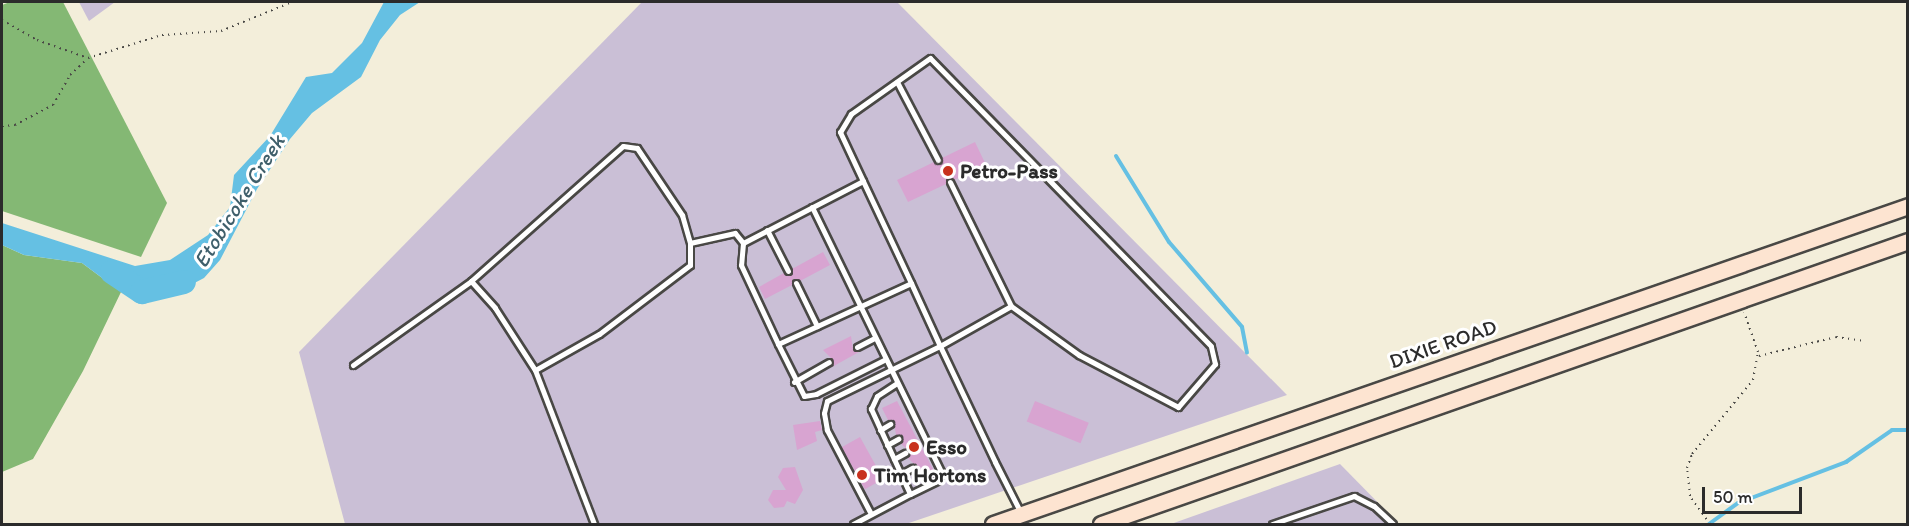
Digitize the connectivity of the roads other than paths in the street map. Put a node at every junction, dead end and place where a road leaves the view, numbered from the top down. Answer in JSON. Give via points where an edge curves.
{"nodes":[{"id":1,"x":897,"y":82,"type":"junction"},
{"id":2,"x":938,"y":160,"type":"dead end"},
{"id":3,"x":863,"y":181,"type":"junction"},
{"id":4,"x":950,"y":182,"type":"dead end"},
{"id":5,"x":1908,"y":206,"type":"edge"},
{"id":6,"x":812,"y":207,"type":"junction"},
{"id":7,"x":767,"y":230,"type":"junction"},
{"id":8,"x":1908,"y":241,"type":"edge"},
{"id":9,"x":690,"y":243,"type":"junction"},
{"id":10,"x":743,"y":243,"type":"junction"},
{"id":11,"x":788,"y":271,"type":"dead end"},
{"id":12,"x":471,"y":281,"type":"junction"},
{"id":13,"x":796,"y":283,"type":"dead end"},
{"id":14,"x":911,"y":283,"type":"junction"},
{"id":15,"x":1011,"y":306,"type":"junction"},
{"id":16,"x":858,"y":308,"type":"junction"},
{"id":17,"x":817,"y":326,"type":"junction"},
{"id":18,"x":873,"y":339,"type":"junction"},
{"id":19,"x":778,"y":344,"type":"junction"},
{"id":20,"x":940,"y":346,"type":"junction"},
{"id":21,"x":857,"y":347,"type":"dead end"},
{"id":22,"x":884,"y":360,"type":"junction"},
{"id":23,"x":829,"y":362,"type":"dead end"},
{"id":24,"x":353,"y":365,"type":"dead end"},
{"id":25,"x":535,"y":370,"type":"junction"},
{"id":26,"x":890,"y":372,"type":"junction"},
{"id":27,"x":794,"y":382,"type":"junction"},
{"id":28,"x":897,"y":383,"type":"junction"},
{"id":29,"x":912,"y":412,"type":"junction"},
{"id":30,"x":905,"y":416,"type":"dead end"},
{"id":31,"x":890,"y":424,"type":"dead end"},
{"id":32,"x":920,"y":426,"type":"junction"},
{"id":33,"x":880,"y":429,"type":"junction"},
{"id":34,"x":912,"y":430,"type":"dead end"},
{"id":35,"x":898,"y":439,"type":"dead end"},
{"id":36,"x":927,"y":441,"type":"junction"},
{"id":37,"x":887,"y":444,"type":"junction"},
{"id":38,"x":920,"y":445,"type":"dead end"},
{"id":39,"x":905,"y":453,"type":"dead end"},
{"id":40,"x":935,"y":455,"type":"junction"},
{"id":41,"x":894,"y":459,"type":"junction"},
{"id":42,"x":927,"y":459,"type":"dead end"},
{"id":43,"x":912,"y":468,"type":"dead end"},
{"id":44,"x":901,"y":474,"type":"junction"},
{"id":45,"x":910,"y":494,"type":"junction"},
{"id":46,"x":870,"y":512,"type":"junction"},
{"id":47,"x":1023,"y":519,"type":"edge"},
{"id":48,"x":594,"y":525,"type":"edge"},
{"id":49,"x":853,"y":525,"type":"edge"},
{"id":50,"x":993,"y":525,"type":"edge"},
{"id":51,"x":1101,"y":525,"type":"edge"},
{"id":52,"x":1272,"y":525,"type":"edge"},
{"id":53,"x":1393,"y":525,"type":"edge"}],
"edges":[{"from":1,"to":2,"type":"lane"},
{"from":1,"to":3,"type":"lane","via":[[851,114],[840,132]]},
{"from":1,"to":15,"type":"lane","via":[[930,58],[1211,346],[1215,364],[1178,407],[1079,356]]},
{"from":3,"to":6,"type":"lane"},
{"from":3,"to":14,"type":"lane"},
{"from":4,"to":15,"type":"lane"},
{"from":5,"to":47,"type":"main road","name":"DIXIE ROAD"},
{"from":6,"to":7,"type":"lane"},
{"from":6,"to":16,"type":"lane"},
{"from":7,"to":10,"type":"lane"},
{"from":7,"to":11,"type":"lane"},
{"from":8,"to":51,"type":"main road"},
{"from":9,"to":10,"type":"lane","via":[[735,233]]},
{"from":9,"to":12,"type":"lane","via":[[682,215],[637,148],[623,146]]},
{"from":9,"to":25,"type":"lane","via":[[690,265],[599,334]]},
{"from":10,"to":19,"type":"lane","via":[[741,265]]},
{"from":12,"to":24,"type":"lane"},
{"from":12,"to":25,"type":"lane","via":[[495,308]]},
{"from":13,"to":17,"type":"lane"},
{"from":14,"to":16,"type":"lane"},
{"from":14,"to":20,"type":"lane"},
{"from":15,"to":20,"type":"lane"},
{"from":16,"to":17,"type":"lane"},
{"from":16,"to":18,"type":"lane"},
{"from":17,"to":19,"type":"lane"},
{"from":18,"to":21,"type":"lane"},
{"from":18,"to":22,"type":"lane"},
{"from":19,"to":27,"type":"lane"},
{"from":20,"to":26,"type":"lane"},
{"from":20,"to":47,"type":"lane"},
{"from":22,"to":26,"type":"lane"},
{"from":22,"to":27,"type":"lane","via":[[816,394],[804,396]]},
{"from":23,"to":27,"type":"lane"},
{"from":25,"to":48,"type":"lane"},
{"from":26,"to":28,"type":"lane"},
{"from":26,"to":46,"type":"lane","via":[[832,397],[824,413],[827,430]]},
{"from":28,"to":29,"type":"lane"},
{"from":28,"to":33,"type":"lane","via":[[873,402],[871,410]]},
{"from":29,"to":30,"type":"lane"},
{"from":29,"to":32,"type":"lane"},
{"from":31,"to":33,"type":"lane"},
{"from":32,"to":34,"type":"lane"},
{"from":32,"to":36,"type":"lane"},
{"from":33,"to":37,"type":"lane"},
{"from":35,"to":37,"type":"lane"},
{"from":36,"to":38,"type":"lane"},
{"from":36,"to":40,"type":"lane"},
{"from":37,"to":41,"type":"lane"},
{"from":39,"to":41,"type":"lane"},
{"from":40,"to":42,"type":"lane"},
{"from":40,"to":45,"type":"lane","via":[[941,471],[939,480]]},
{"from":41,"to":44,"type":"lane"},
{"from":43,"to":44,"type":"lane"},
{"from":44,"to":45,"type":"lane"},
{"from":45,"to":46,"type":"lane"},
{"from":46,"to":49,"type":"lane"},
{"from":47,"to":50,"type":"main road","name":"DIXIE ROAD"},
{"from":52,"to":53,"type":"lane","via":[[1354,496],[1374,506]]}]}
